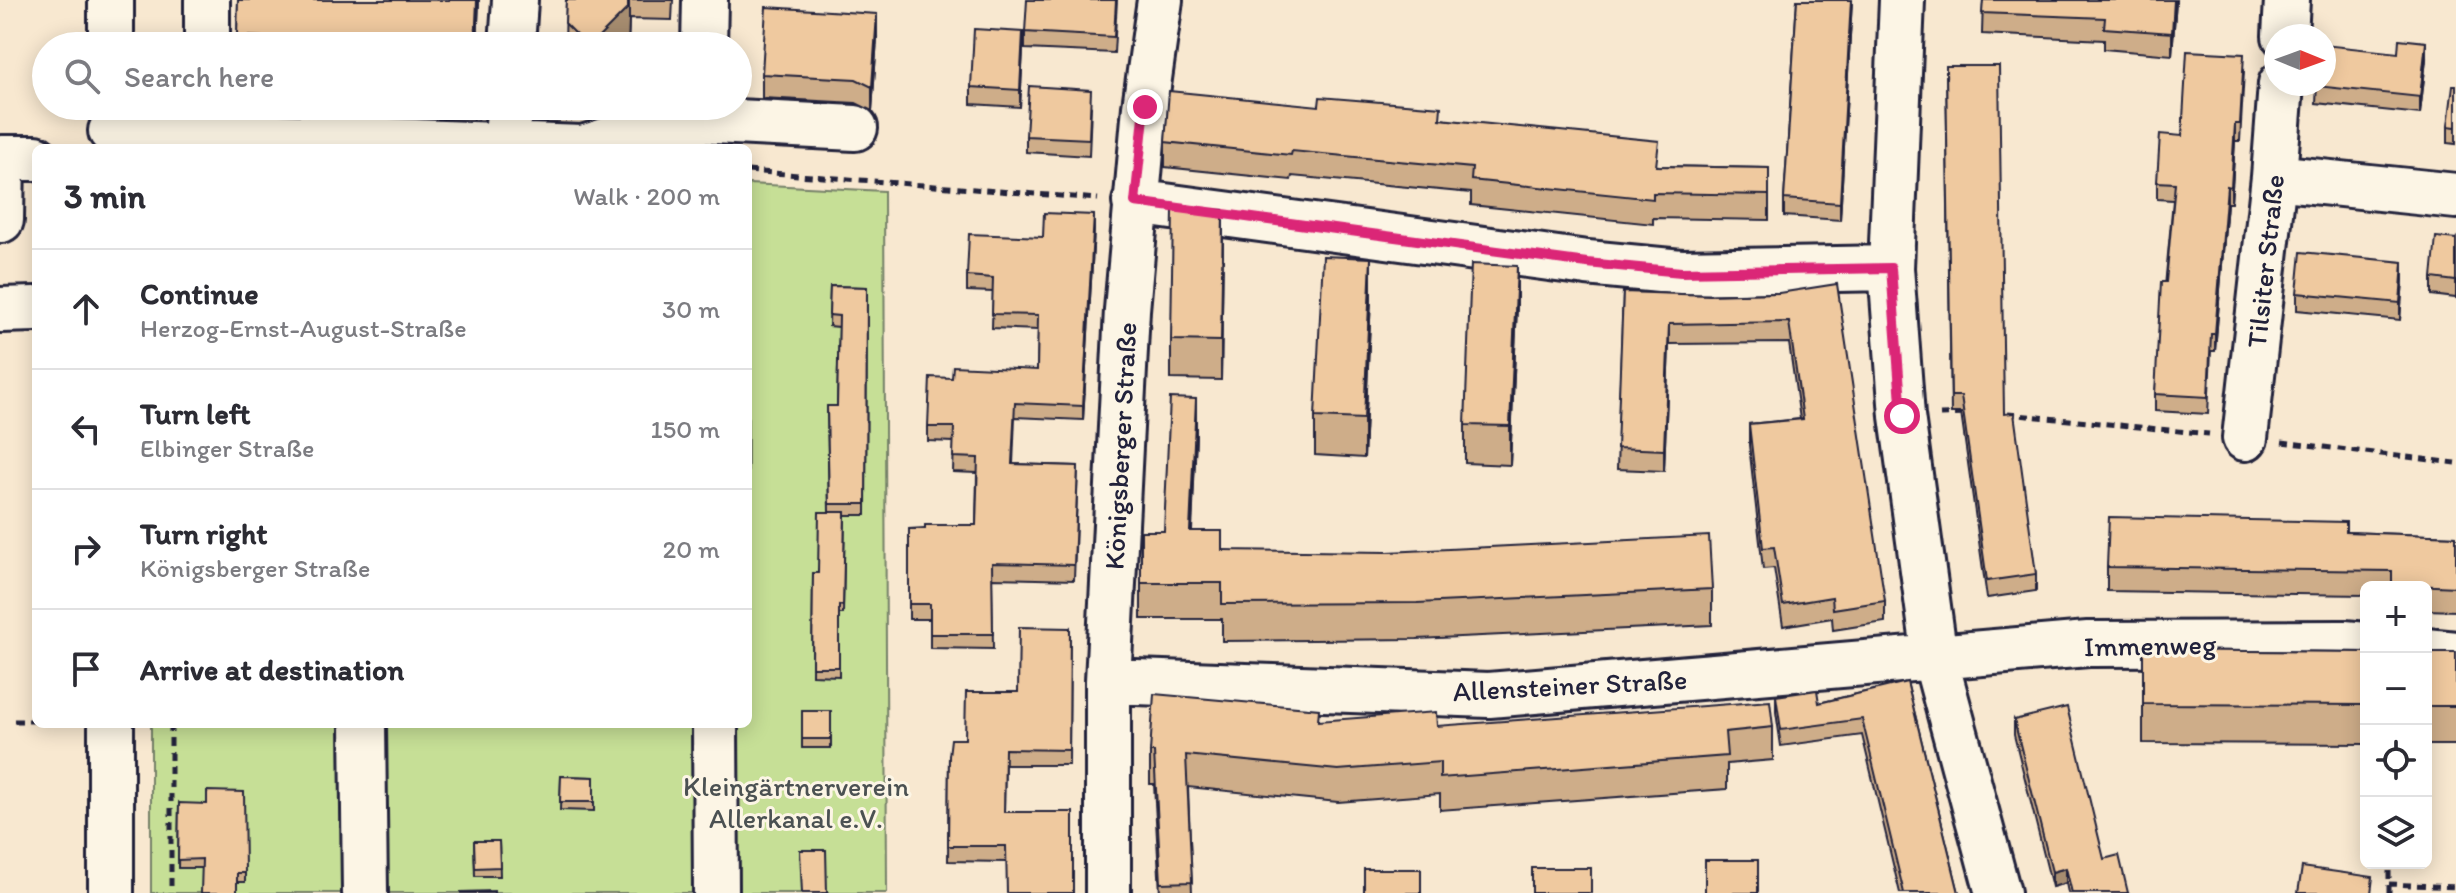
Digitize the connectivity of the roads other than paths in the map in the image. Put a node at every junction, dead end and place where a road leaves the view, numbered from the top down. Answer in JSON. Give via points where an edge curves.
{"nodes":[{"id":1,"x":111,"y":0,"type":"edge"},
{"id":2,"x":207,"y":0,"type":"edge"},
{"id":3,"x":515,"y":0,"type":"edge"},
{"id":4,"x":705,"y":0,"type":"edge"},
{"id":5,"x":1160,"y":0,"type":"edge"},
{"id":6,"x":1902,"y":0,"type":"edge"},
{"id":7,"x":2287,"y":0,"type":"edge"},
{"id":8,"x":2286,"y":24,"type":"edge"},
{"id":9,"x":111,"y":32,"type":"edge"},
{"id":10,"x":207,"y":32,"type":"edge"},
{"id":11,"x":513,"y":32,"type":"edge"},
{"id":12,"x":704,"y":32,"type":"edge"},
{"id":13,"x":2280,"y":96,"type":"edge"},
{"id":14,"x":752,"y":119,"type":"edge"},
{"id":15,"x":659,"y":120,"type":"edge"},
{"id":16,"x":508,"y":125,"type":"edge"},
{"id":17,"x":111,"y":128,"type":"edge"},
{"id":18,"x":855,"y":128,"type":"dead end"},
{"id":19,"x":191,"y":130,"type":"edge"},
{"id":20,"x":570,"y":144,"type":"edge"},
{"id":21,"x":594,"y":144,"type":"edge"},
{"id":22,"x":32,"y":158,"type":"edge"},
{"id":23,"x":2274,"y":177,"type":"junction"},
{"id":24,"x":2456,"y":196,"type":"edge"},
{"id":25,"x":1135,"y":202,"type":"junction"},
{"id":26,"x":1,"y":220,"type":"edge"},
{"id":27,"x":1891,"y":268,"type":"junction"},
{"id":28,"x":2245,"y":438,"type":"road end"},
{"id":29,"x":2360,"y":644,"type":"edge"},
{"id":30,"x":2432,"y":652,"type":"edge"},
{"id":31,"x":2456,"y":654,"type":"edge"},
{"id":32,"x":1935,"y":658,"type":"junction"},
{"id":33,"x":1108,"y":681,"type":"junction"},
{"id":34,"x":111,"y":728,"type":"edge"},
{"id":35,"x":363,"y":728,"type":"edge"},
{"id":36,"x":715,"y":728,"type":"edge"},
{"id":37,"x":111,"y":893,"type":"edge"},
{"id":38,"x":365,"y":893,"type":"edge"},
{"id":39,"x":716,"y":893,"type":"edge"},
{"id":40,"x":1108,"y":893,"type":"edge"},
{"id":41,"x":1998,"y":893,"type":"edge"}],
"edges":[{"from":1,"to":9,"type":"street"},
{"from":2,"to":10,"type":"street"},
{"from":3,"to":11,"type":"street"},
{"from":4,"to":12,"type":"street"},
{"from":5,"to":25,"type":"street","name":"Königsberger Straße"},
{"from":6,"to":27,"type":"street"},
{"from":7,"to":8,"type":"street"},
{"from":13,"to":23,"type":"street","name":"Tilsiter Straße"},
{"from":14,"to":18,"type":"street"},
{"from":15,"to":21,"type":"street"},
{"from":16,"to":19,"type":"street"},
{"from":16,"to":20,"type":"street"},
{"from":17,"to":19,"type":"street"},
{"from":22,"to":26,"type":"street","via":[[2,158]]},
{"from":23,"to":24,"type":"street"},
{"from":23,"to":28,"type":"street","name":"Tilsiter Straße"},
{"from":25,"to":27,"type":"street","via":[[1681,272]]},
{"from":25,"to":33,"type":"street","name":"Königsberger Straße"},
{"from":27,"to":32,"type":"street","via":[[1902,416]]},
{"from":29,"to":32,"type":"street","name":"Immenweg","via":[[2088,644]]},
{"from":30,"to":31,"type":"street"},
{"from":32,"to":33,"type":"street","name":"Allensteiner Straße","via":[[1489,695]]},
{"from":32,"to":41,"type":"street"},
{"from":33,"to":40,"type":"street","name":"Königsberger Straße"},
{"from":34,"to":37,"type":"street"},
{"from":35,"to":38,"type":"street"},
{"from":36,"to":39,"type":"street"}]}
